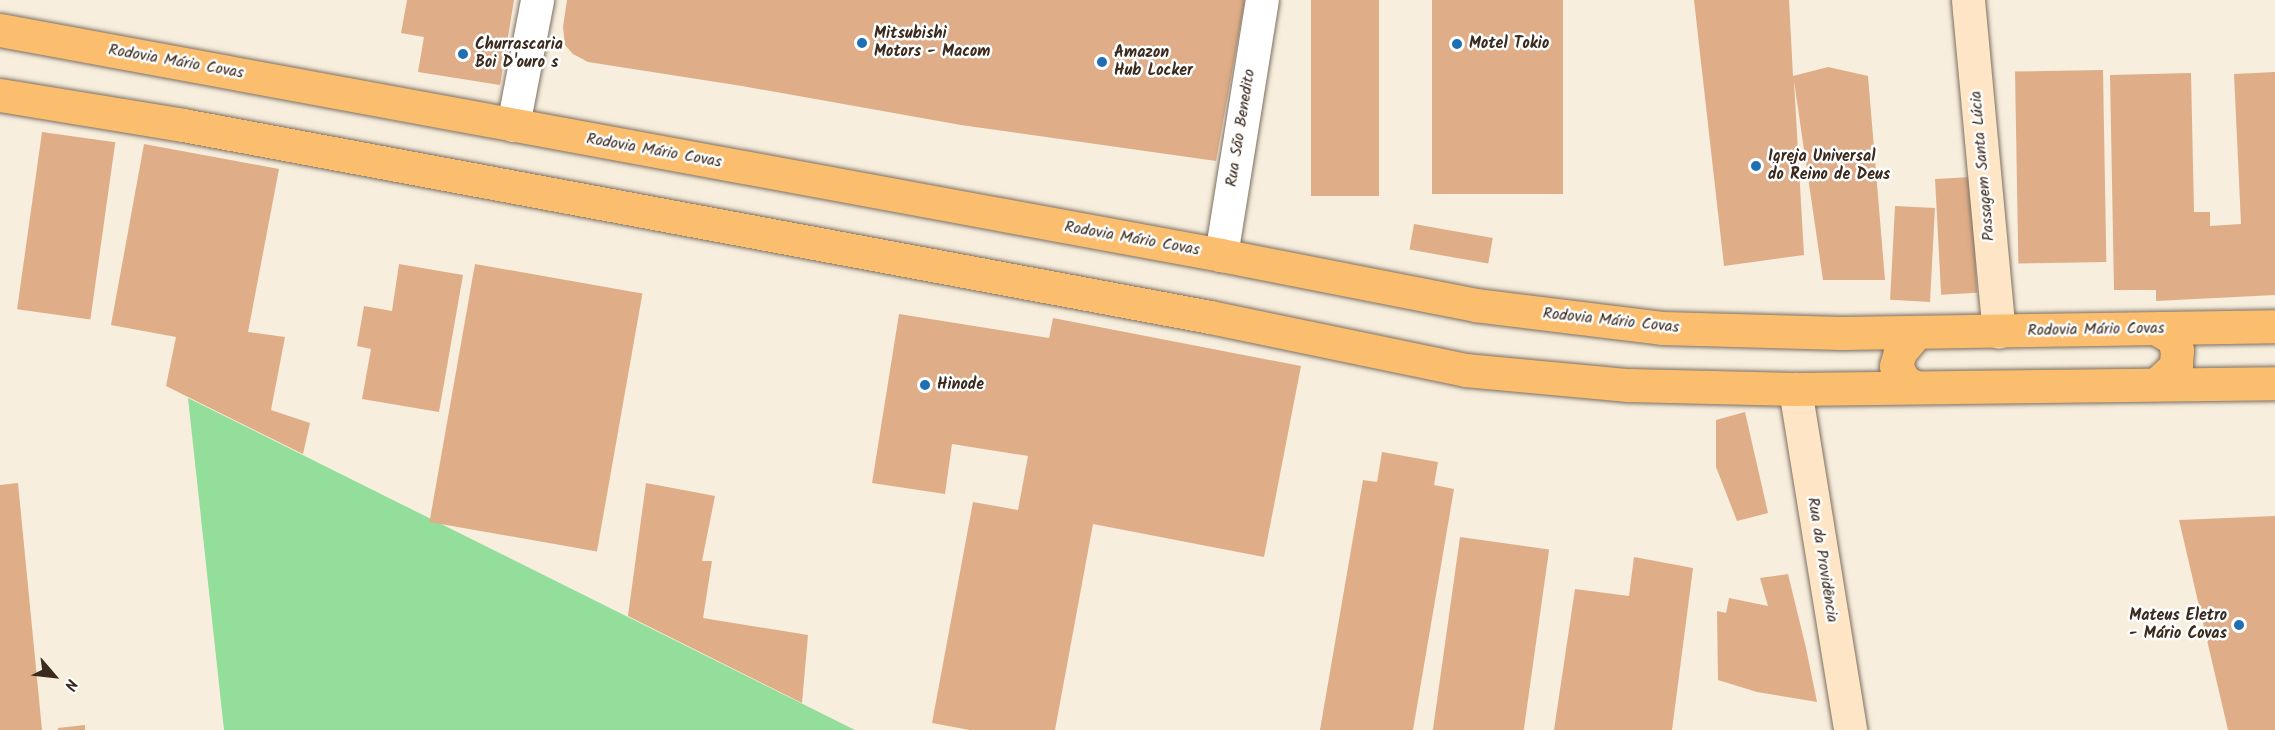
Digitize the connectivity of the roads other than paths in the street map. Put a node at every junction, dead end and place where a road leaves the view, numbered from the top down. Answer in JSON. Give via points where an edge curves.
{"nodes":[{"id":1,"x":537,"y":0,"type":"edge"},
{"id":2,"x":1262,"y":0,"type":"edge"},
{"id":3,"x":1968,"y":0,"type":"edge"},
{"id":4,"x":0,"y":30,"type":"edge"},
{"id":5,"x":0,"y":95,"type":"edge"},
{"id":6,"x":513,"y":125,"type":"junction"},
{"id":7,"x":1221,"y":255,"type":"junction"},
{"id":8,"x":2275,"y":326,"type":"edge"},
{"id":9,"x":2157,"y":328,"type":"junction"},
{"id":10,"x":1999,"y":332,"type":"junction"},
{"id":11,"x":1916,"y":333,"type":"junction"},
{"id":12,"x":2275,"y":383,"type":"edge"},
{"id":13,"x":2157,"y":384,"type":"junction"},
{"id":14,"x":1913,"y":386,"type":"junction"},
{"id":15,"x":1795,"y":389,"type":"junction"},
{"id":16,"x":1850,"y":730,"type":"edge"}],
"edges":[{"from":1,"to":6,"type":"street"},
{"from":2,"to":7,"type":"street","name":"Rua São Benedito"},
{"from":3,"to":10,"type":"street","name":"Passagem Santa Lúcia"},
{"from":4,"to":6,"type":"main road","name":"Rodovia Mário Covas"},
{"from":5,"to":15,"type":"main road","via":[[183,125],[1175,310],[1466,370],[1628,385]]},
{"from":6,"to":7,"type":"main road","name":"Rodovia Mário Covas"},
{"from":7,"to":11,"type":"main road","name":"Rodovia Mário Covas","via":[[1475,305],[1662,328]]},
{"from":8,"to":9,"type":"main road","name":"Rodovia Mário Covas"},
{"from":9,"to":10,"type":"main road","name":"Rodovia Mário Covas"},
{"from":9,"to":13,"type":"main road","via":[[2173,338],[2177,350],[2176,366]]},
{"from":10,"to":11,"type":"main road","name":"Rodovia Mário Covas"},
{"from":11,"to":14,"type":"main road","via":[[1900,352],[1896,366],[1904,381]]},
{"from":12,"to":13,"type":"main road"},
{"from":13,"to":14,"type":"main road"},
{"from":14,"to":15,"type":"main road"},
{"from":15,"to":16,"type":"street","name":"Rua da Providência"}]}
